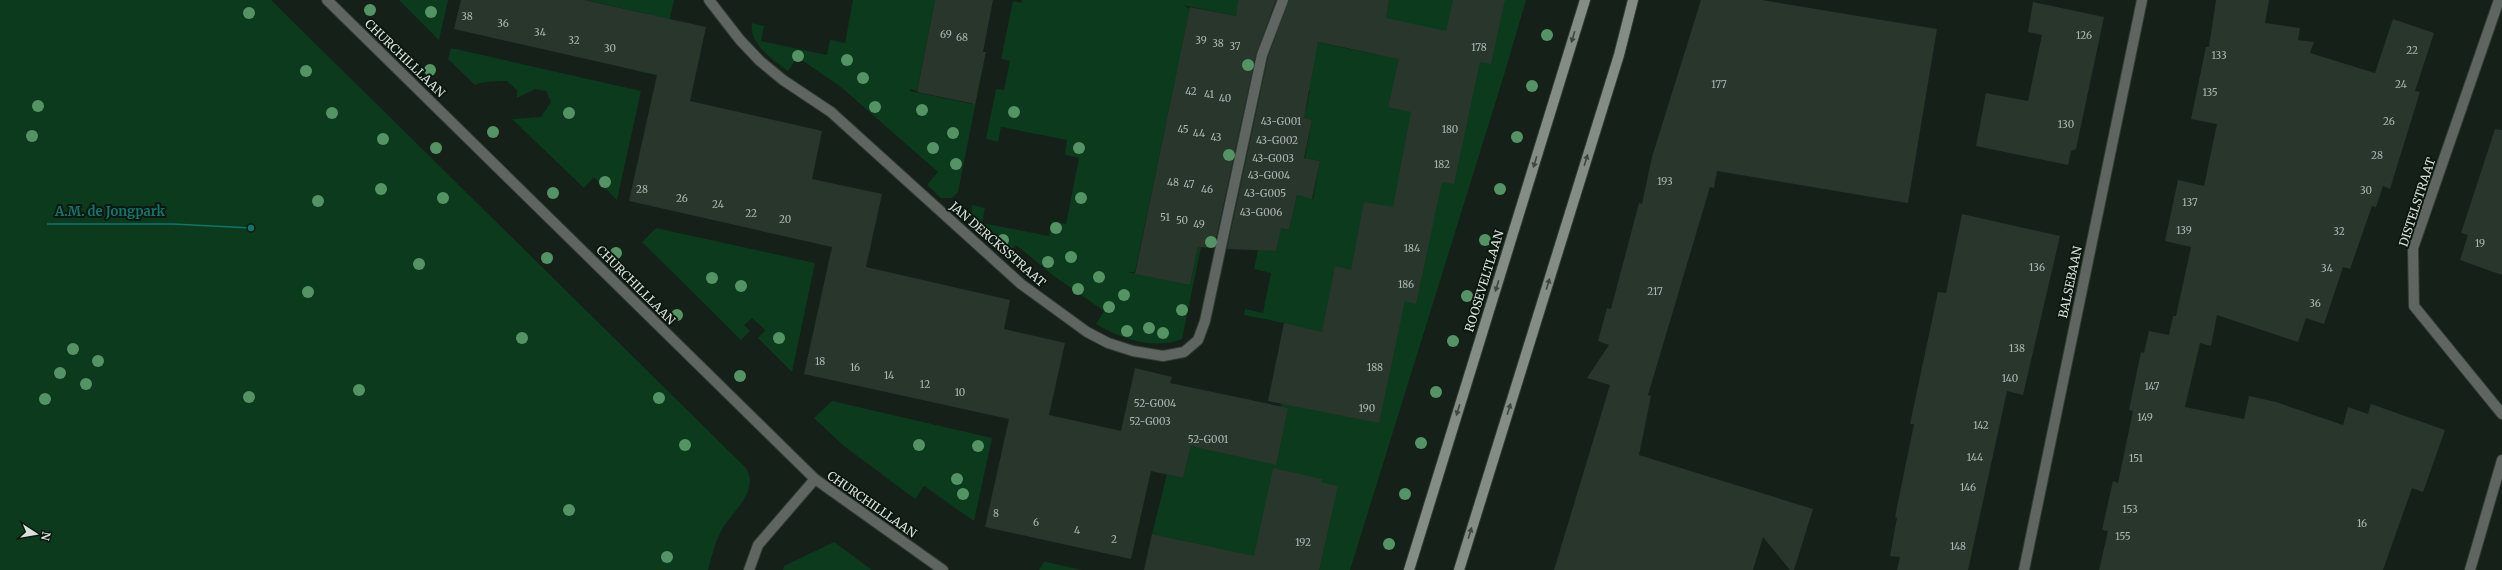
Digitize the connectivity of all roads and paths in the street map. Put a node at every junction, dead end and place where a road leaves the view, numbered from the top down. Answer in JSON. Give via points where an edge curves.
{"nodes":[{"id":1,"x":327,"y":0,"type":"edge"},
{"id":2,"x":709,"y":0,"type":"edge"},
{"id":3,"x":1283,"y":0,"type":"edge"},
{"id":4,"x":1584,"y":0,"type":"edge"},
{"id":5,"x":1633,"y":0,"type":"edge"},
{"id":6,"x":2142,"y":0,"type":"edge"},
{"id":7,"x":2499,"y":0,"type":"edge"},
{"id":8,"x":2502,"y":414,"type":"edge"},
{"id":9,"x":2502,"y":460,"type":"edge"},
{"id":10,"x":815,"y":479,"type":"junction"},
{"id":11,"x":749,"y":570,"type":"edge"},
{"id":12,"x":943,"y":570,"type":"edge"},
{"id":13,"x":1409,"y":570,"type":"edge"},
{"id":14,"x":1459,"y":570,"type":"edge"},
{"id":15,"x":2024,"y":570,"type":"edge"},
{"id":16,"x":2470,"y":570,"type":"edge"}],
"edges":[{"from":1,"to":10,"type":"street","name":"CHURCHILLLAAN"},
{"from":2,"to":3,"type":"street","name":"JAN DERCKSSTRAAT","via":[[760,61],[783,80],[831,112],[1021,284],[1087,332],[1108,343],[1163,356],[1184,352],[1198,340],[1205,321],[1262,55]]},
{"from":4,"to":13,"type":"main road","name":"ROOSEVELTLAAN","one_way":true},
{"from":14,"to":5,"type":"main road","one_way":true,"via":[[1619,55]]},
{"from":6,"to":15,"type":"street","name":"BALSEBAAN"},
{"from":7,"to":8,"type":"street","name":"DISTELSTRAAT","via":[[2413,248],[2413,262],[2414,306]]},
{"from":9,"to":16,"type":"street"},
{"from":10,"to":11,"type":"street","via":[[761,541]]},
{"from":10,"to":12,"type":"street","name":"CHURCHILLLAAN"}]}
